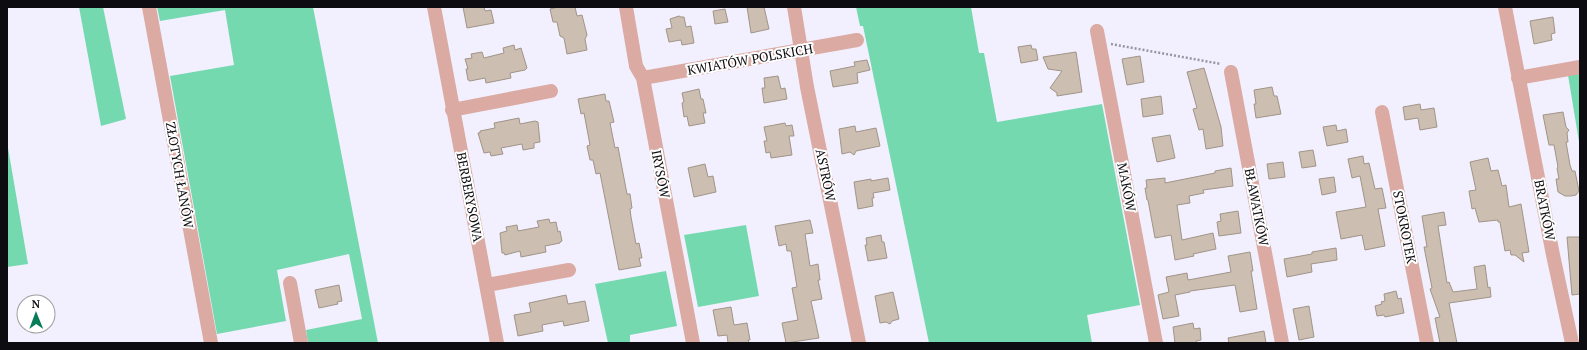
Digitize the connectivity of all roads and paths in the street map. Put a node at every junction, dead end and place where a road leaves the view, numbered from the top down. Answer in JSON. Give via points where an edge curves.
{"nodes":[{"id":1,"x":149,"y":7,"type":"edge"},
{"id":2,"x":434,"y":7,"type":"edge"},
{"id":3,"x":626,"y":7,"type":"edge"},
{"id":4,"x":794,"y":7,"type":"edge"},
{"id":5,"x":1505,"y":7,"type":"edge"},
{"id":6,"x":1098,"y":37,"type":"joint"},
{"id":7,"x":857,"y":40,"type":"dead end"},
{"id":8,"x":801,"y":50,"type":"junction"},
{"id":9,"x":1580,"y":67,"type":"edge"},
{"id":10,"x":1231,"y":72,"type":"joint"},
{"id":11,"x":643,"y":78,"type":"junction"},
{"id":12,"x":1518,"y":78,"type":"junction"},
{"id":13,"x":551,"y":91,"type":"dead end"},
{"id":14,"x":452,"y":110,"type":"junction"},
{"id":15,"x":1382,"y":112,"type":"dead end"},
{"id":16,"x":569,"y":270,"type":"dead end"},
{"id":17,"x":290,"y":283,"type":"dead end"},
{"id":18,"x":487,"y":285,"type":"junction"},
{"id":19,"x":211,"y":343,"type":"edge"},
{"id":20,"x":301,"y":343,"type":"edge"},
{"id":21,"x":497,"y":343,"type":"edge"},
{"id":22,"x":693,"y":343,"type":"edge"},
{"id":23,"x":859,"y":343,"type":"edge"},
{"id":24,"x":1156,"y":343,"type":"edge"},
{"id":25,"x":1282,"y":343,"type":"edge"},
{"id":26,"x":1427,"y":343,"type":"edge"},
{"id":27,"x":1572,"y":343,"type":"edge"}],
"edges":[{"from":1,"to":19,"type":"street","name":"ZŁOTYCH ŁANÓW"},
{"from":2,"to":14,"type":"street","name":"BERBERYSOWA"},
{"from":3,"to":11,"type":"street","name":"IRYSÓW","via":[[636,66]]},
{"from":4,"to":8,"type":"street","name":"ASTRÓW"},
{"from":5,"to":12,"type":"street","name":"BRATKÓW"},
{"from":6,"to":10,"type":"path","via":[[1116,44],[1225,65]]},
{"from":6,"to":24,"type":"street","name":"MAKÓW"},
{"from":7,"to":8,"type":"street","name":"KWIATÓW POLSKICH"},
{"from":8,"to":11,"type":"street","name":"KWIATÓW POLSKICH"},
{"from":8,"to":23,"type":"street","name":"ASTRÓW"},
{"from":9,"to":12,"type":"street"},
{"from":10,"to":25,"type":"street","name":"BŁAWATKÓW"},
{"from":11,"to":22,"type":"street","name":"IRYSÓW"},
{"from":12,"to":27,"type":"street","name":"BRATKÓW"},
{"from":13,"to":14,"type":"street"},
{"from":14,"to":18,"type":"street","name":"BERBERYSOWA"},
{"from":15,"to":26,"type":"street","name":"STOKROTEK"},
{"from":16,"to":18,"type":"street"},
{"from":17,"to":20,"type":"street"},
{"from":18,"to":21,"type":"street","name":"BERBERYSOWA"}]}
